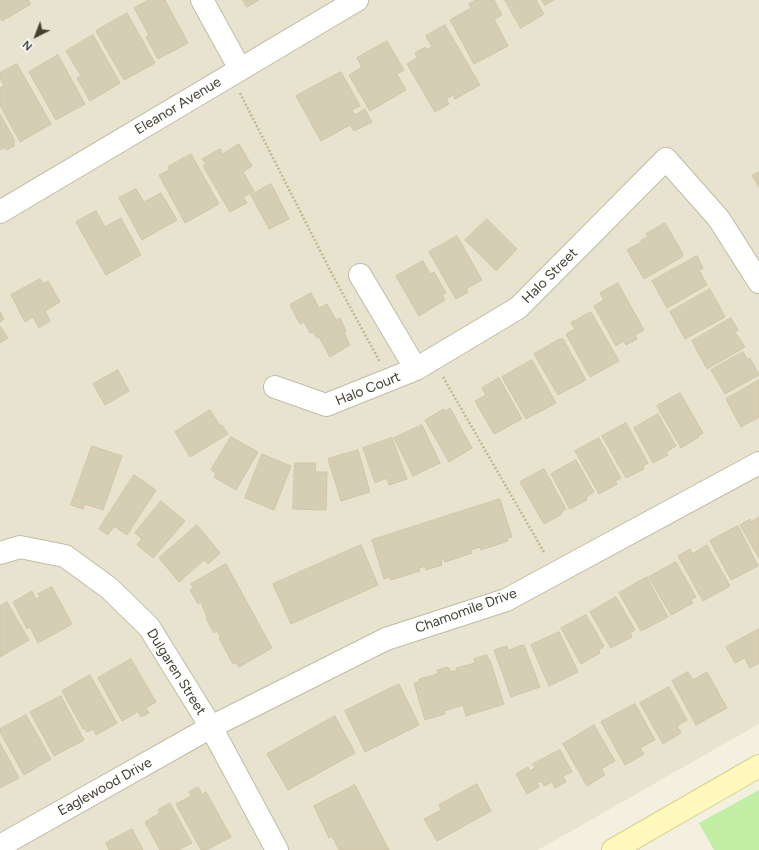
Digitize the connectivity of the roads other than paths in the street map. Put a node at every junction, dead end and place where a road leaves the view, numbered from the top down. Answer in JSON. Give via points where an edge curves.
{"nodes":[{"id":1,"x":202,"y":0,"type":"edge"},
{"id":2,"x":357,"y":0,"type":"edge"},
{"id":3,"x":235,"y":72,"type":"junction"},
{"id":4,"x":0,"y":212,"type":"edge"},
{"id":5,"x":360,"y":275,"type":"dead end"},
{"id":6,"x":759,"y":282,"type":"edge"},
{"id":7,"x":424,"y":364,"type":"junction"},
{"id":8,"x":275,"y":387,"type":"dead end"},
{"id":9,"x":759,"y":463,"type":"edge"},
{"id":10,"x":0,"y":553,"type":"edge"},
{"id":11,"x":211,"y":727,"type":"junction"},
{"id":12,"x":759,"y":766,"type":"edge"},
{"id":13,"x":0,"y":846,"type":"edge"},
{"id":14,"x":277,"y":850,"type":"edge"},
{"id":15,"x":613,"y":850,"type":"edge"}],
"edges":[{"from":1,"to":3,"type":"street"},
{"from":2,"to":3,"type":"street","name":"Eleanor Avenue"},
{"from":3,"to":4,"type":"street","name":"Eleanor Avenue"},
{"from":5,"to":7,"type":"street"},
{"from":6,"to":7,"type":"street","name":"Halo Street","via":[[719,219],[666,159],[518,308]]},
{"from":7,"to":8,"type":"street","name":"Halo Court","via":[[326,406]]},
{"from":9,"to":11,"type":"street","name":"Chamomile Drive","via":[[506,600],[386,639]]},
{"from":10,"to":11,"type":"street","name":"Dulgaren Street","via":[[20,547],[65,556],[109,588],[149,627]]},
{"from":11,"to":13,"type":"street","name":"Eaglewood Drive"},
{"from":11,"to":14,"type":"street","name":"Dulgaren Street"},
{"from":12,"to":15,"type":"main road"}]}
